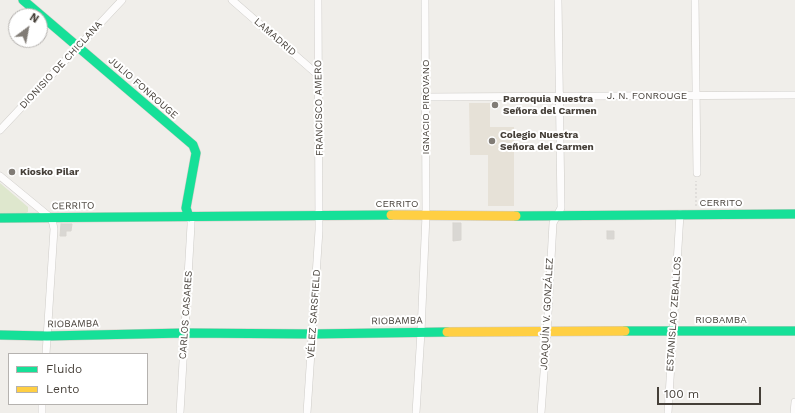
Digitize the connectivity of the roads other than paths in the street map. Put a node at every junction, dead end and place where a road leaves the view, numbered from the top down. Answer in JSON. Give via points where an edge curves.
{"nodes":[{"id":1,"x":23,"y":0,"type":"edge"},
{"id":2,"x":122,"y":0,"type":"edge"},
{"id":3,"x":232,"y":0,"type":"edge"},
{"id":4,"x":318,"y":0,"type":"edge"},
{"id":5,"x":425,"y":0,"type":"edge"},
{"id":6,"x":558,"y":0,"type":"edge"},
{"id":7,"x":695,"y":0,"type":"edge"},
{"id":8,"x":77,"y":47,"type":"junction"},
{"id":9,"x":318,"y":75,"type":"junction"},
{"id":10,"x":795,"y":95,"type":"edge"},
{"id":11,"x":559,"y":96,"type":"junction"},
{"id":12,"x":696,"y":96,"type":"junction"},
{"id":13,"x":426,"y":97,"type":"junction"},
{"id":14,"x":0,"y":130,"type":"edge"},
{"id":15,"x":697,"y":173,"type":"road end"},
{"id":16,"x":0,"y":176,"type":"edge"},
{"id":17,"x":680,"y":214,"type":"junction"},
{"id":18,"x":795,"y":214,"type":"edge"},
{"id":19,"x":320,"y":215,"type":"junction"},
{"id":20,"x":426,"y":215,"type":"junction"},
{"id":21,"x":557,"y":216,"type":"junction"},
{"id":22,"x":188,"y":217,"type":"junction"},
{"id":23,"x":0,"y":218,"type":"edge"},
{"id":24,"x":50,"y":218,"type":"junction"},
{"id":25,"x":795,"y":331,"type":"edge"},
{"id":26,"x":421,"y":332,"type":"junction"},
{"id":27,"x":547,"y":332,"type":"junction"},
{"id":28,"x":673,"y":332,"type":"junction"},
{"id":29,"x":185,"y":333,"type":"junction"},
{"id":30,"x":313,"y":334,"type":"junction"},
{"id":31,"x":0,"y":335,"type":"edge"},
{"id":32,"x":47,"y":336,"type":"junction"},
{"id":33,"x":46,"y":353,"type":"edge"},
{"id":34,"x":795,"y":402,"type":"edge"},
{"id":35,"x":180,"y":413,"type":"edge"},
{"id":36,"x":308,"y":413,"type":"edge"},
{"id":37,"x":416,"y":413,"type":"edge"},
{"id":38,"x":541,"y":413,"type":"edge"},
{"id":39,"x":668,"y":413,"type":"edge"},
{"id":40,"x":794,"y":413,"type":"edge"}],
"edges":[{"from":1,"to":8,"type":"street","name":"JULIO FONROUGE"},
{"from":2,"to":8,"type":"street","name":"DIONISIO DE CHICLANA"},
{"from":3,"to":9,"type":"street","name":"LAMADRID"},
{"from":4,"to":9,"type":"street","name":"FRANCISCO AMERO"},
{"from":5,"to":13,"type":"street","name":"IGNACIO PIROVANO"},
{"from":6,"to":11,"type":"street","name":"JOAQUÍN V. GONZÁLEZ"},
{"from":7,"to":12,"type":"street"},
{"from":8,"to":14,"type":"street","name":"DIONISIO DE CHICLANA"},
{"from":8,"to":22,"type":"street","name":"JULIO FONROUGE","via":[[193,145],[196,153],[186,208]]},
{"from":9,"to":19,"type":"street","name":"FRANCISCO AMERO"},
{"from":10,"to":12,"type":"street","name":"J. N. FONROUGE"},
{"from":11,"to":12,"type":"street","name":"J. N. FONROUGE"},
{"from":11,"to":13,"type":"street","name":"J. N. FONROUGE"},
{"from":11,"to":21,"type":"street","name":"JOAQUÍN V. GONZÁLEZ","via":[[561,208]]},
{"from":12,"to":15,"type":"street"},
{"from":13,"to":20,"type":"street","name":"IGNACIO PIROVANO"},
{"from":16,"to":24,"type":"street"},
{"from":17,"to":18,"type":"street","name":"CERRITO"},
{"from":17,"to":21,"type":"street","name":"CERRITO"},
{"from":17,"to":28,"type":"street","name":"ESTANISLAO ZEBALLOS"},
{"from":19,"to":20,"type":"street","name":"CERRITO"},
{"from":19,"to":22,"type":"street","name":"CERRITO"},
{"from":19,"to":30,"type":"street","name":"VÉLEZ SARSFIELD"},
{"from":20,"to":21,"type":"street","name":"CERRITO"},
{"from":20,"to":26,"type":"street","name":"IGNACIO PIROVANO"},
{"from":21,"to":27,"type":"street","name":"JOAQUÍN V. GONZÁLEZ","via":[[553,223]]},
{"from":22,"to":24,"type":"street","name":"CERRITO"},
{"from":22,"to":29,"type":"street","name":"CARLOS CASARES","via":[[192,225]]},
{"from":23,"to":24,"type":"street","name":"CERRITO"},
{"from":24,"to":32,"type":"street","via":[[54,229]]},
{"from":25,"to":28,"type":"street","name":"RIOBAMBA"},
{"from":26,"to":27,"type":"street","name":"RIOBAMBA"},
{"from":26,"to":30,"type":"street","name":"RIOBAMBA"},
{"from":26,"to":37,"type":"street","name":"IGNACIO PIROVANO"},
{"from":27,"to":28,"type":"street","name":"RIOBAMBA"},
{"from":27,"to":38,"type":"street","name":"JOAQUÍN V. GONZÁLEZ"},
{"from":28,"to":39,"type":"street","name":"ESTANISLAO ZEBALLOS"},
{"from":29,"to":30,"type":"street","name":"RIOBAMBA"},
{"from":29,"to":32,"type":"street","name":"RIOBAMBA"},
{"from":29,"to":35,"type":"street","name":"CARLOS CASARES"},
{"from":30,"to":36,"type":"street","name":"VÉLEZ SARSFIELD"},
{"from":31,"to":32,"type":"street","name":"RIOBAMBA"},
{"from":32,"to":33,"type":"street"},
{"from":34,"to":40,"type":"street"}]}
